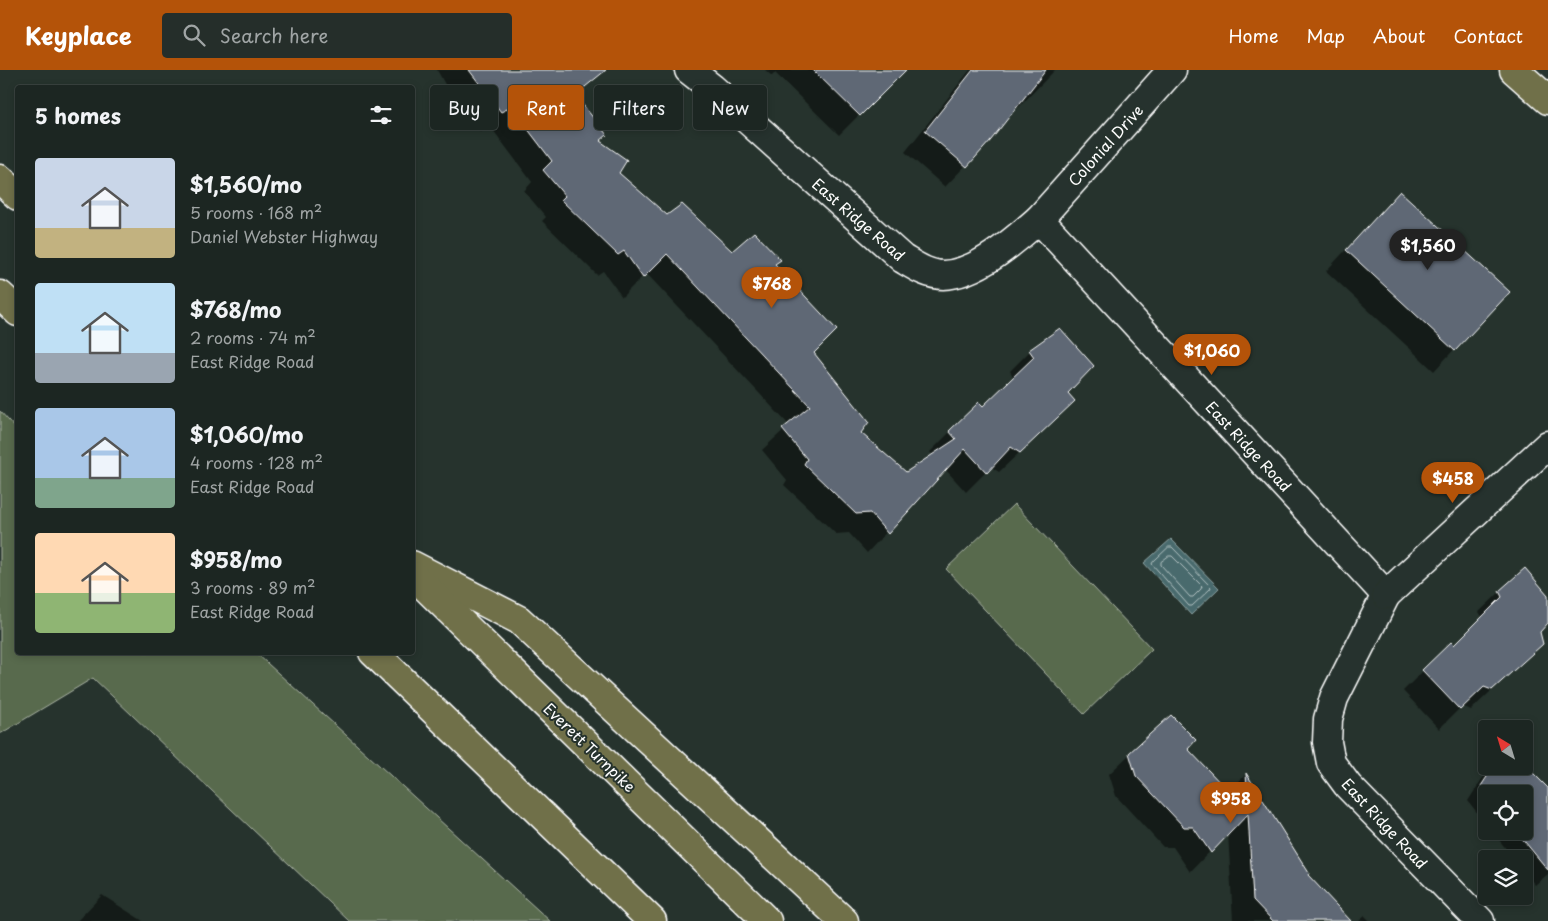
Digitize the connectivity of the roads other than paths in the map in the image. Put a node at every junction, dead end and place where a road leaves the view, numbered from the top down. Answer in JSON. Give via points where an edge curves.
{"nodes":[{"id":1,"x":689,"y":70,"type":"edge"},
{"id":2,"x":1172,"y":70,"type":"edge"},
{"id":3,"x":1514,"y":70,"type":"edge"},
{"id":4,"x":1548,"y":100,"type":"edge"},
{"id":5,"x":0,"y":179,"type":"edge"},
{"id":6,"x":15,"y":193,"type":"edge"},
{"id":7,"x":1039,"y":219,"type":"junction"},
{"id":8,"x":0,"y":295,"type":"edge"},
{"id":9,"x":15,"y":309,"type":"edge"},
{"id":10,"x":1548,"y":445,"type":"edge"},
{"id":11,"x":415,"y":568,"type":"edge"},
{"id":12,"x":415,"y":577,"type":"edge"},
{"id":13,"x":1386,"y":594,"type":"junction"},
{"id":14,"x":376,"y":655,"type":"edge"},
{"id":15,"x":652,"y":921,"type":"edge"},
{"id":16,"x":767,"y":921,"type":"edge"},
{"id":17,"x":844,"y":921,"type":"edge"},
{"id":18,"x":1480,"y":921,"type":"edge"}],
"edges":[{"from":1,"to":7,"type":"street","name":"East Ridge Road","via":[[903,259],[922,270],[942,275],[964,271],[1012,242]]},
{"from":2,"to":7,"type":"street","name":"Colonial Drive"},
{"from":3,"to":4,"type":"main road"},
{"from":5,"to":6,"type":"main road"},
{"from":7,"to":13,"type":"street","name":"East Ridge Road"},
{"from":8,"to":9,"type":"main road"},
{"from":10,"to":13,"type":"street"},
{"from":11,"to":17,"type":"main road","via":[[519,620]]},
{"from":12,"to":16,"type":"main road","name":"Everett Turnpike"},
{"from":13,"to":18,"type":"street","name":"East Ridge Road","via":[[1334,698],[1328,719],[1327,742],[1331,763],[1348,786]]},
{"from":14,"to":15,"type":"main road"}]}
